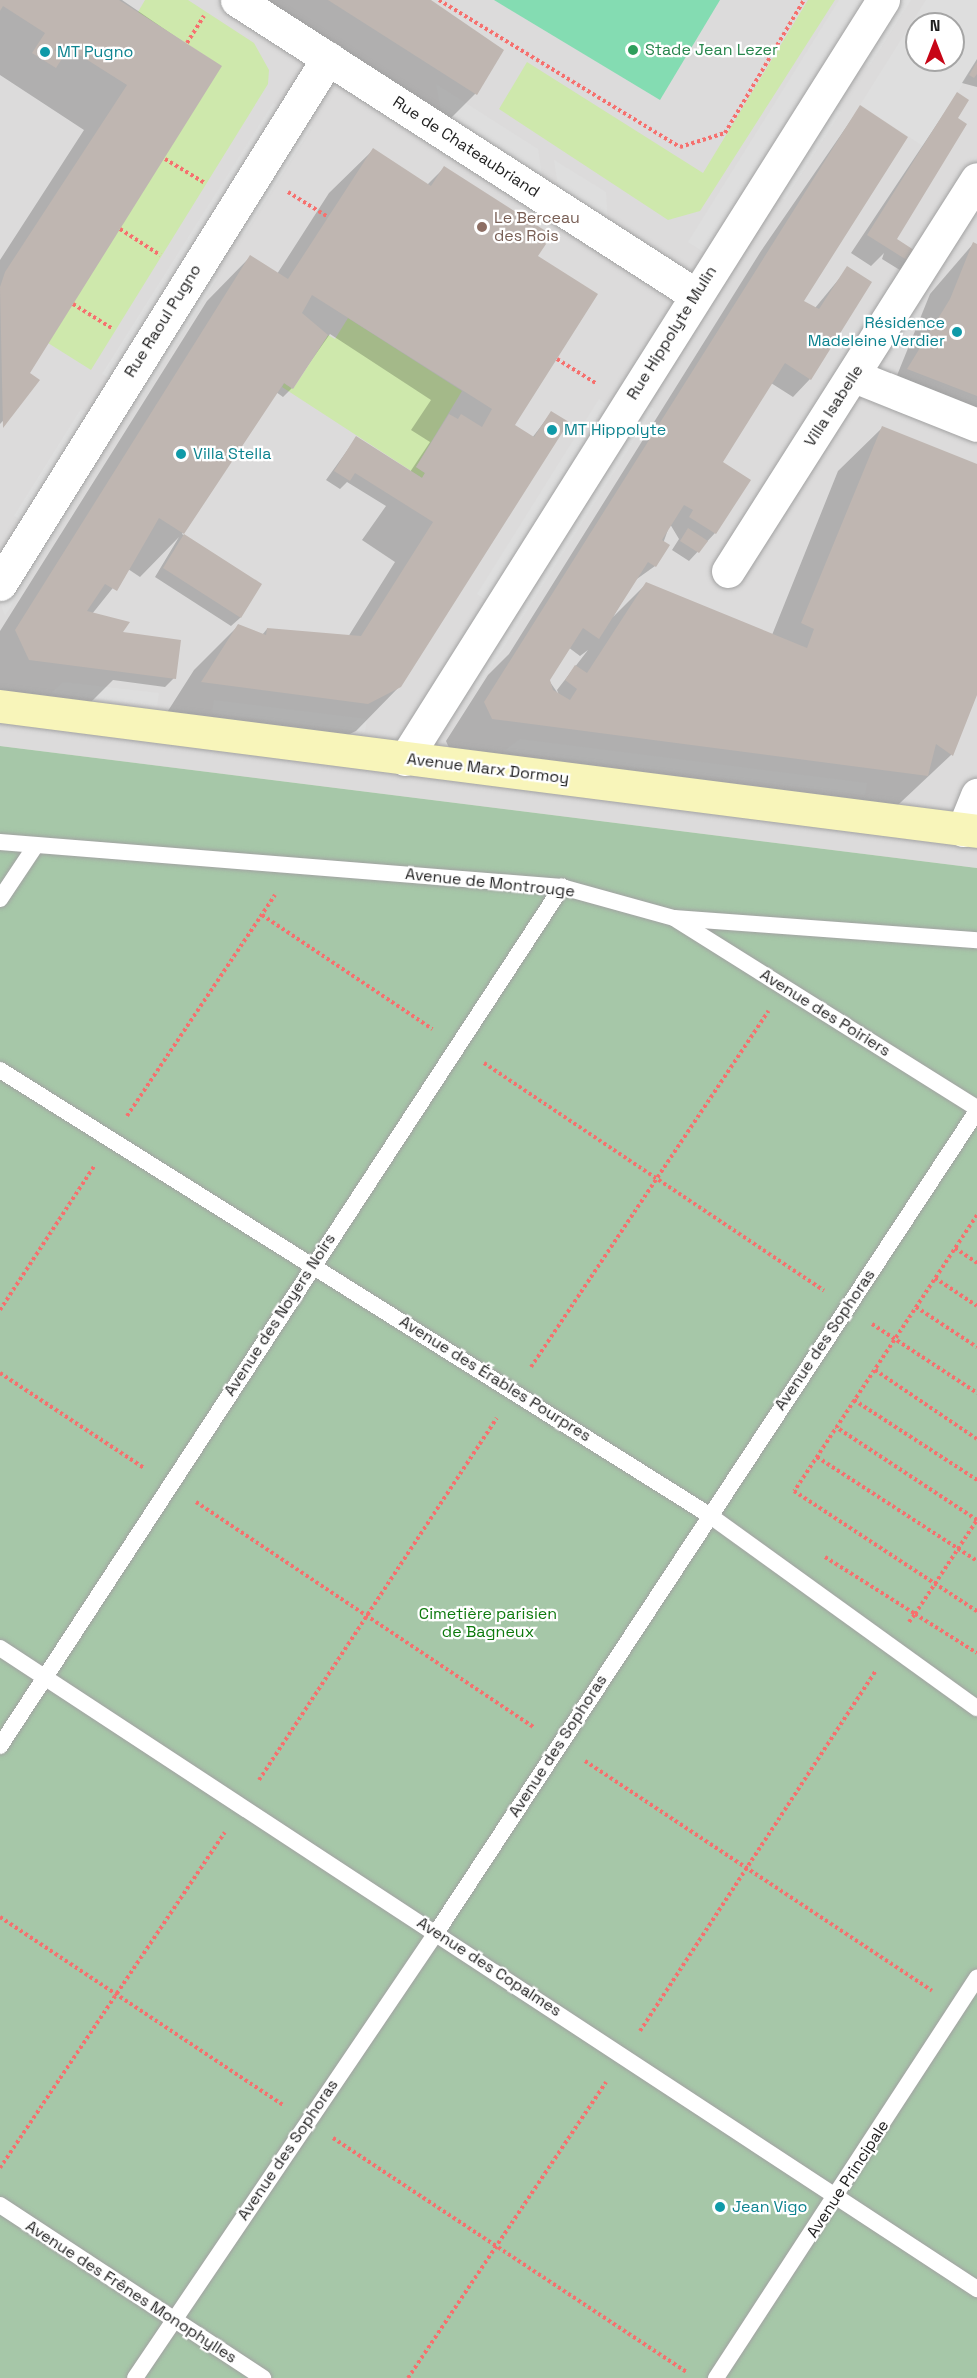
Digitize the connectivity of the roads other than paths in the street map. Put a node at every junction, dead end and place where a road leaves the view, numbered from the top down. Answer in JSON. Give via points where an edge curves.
{"nodes":[{"id":1,"x":237,"y":0,"type":"edge"},
{"id":2,"x":883,"y":0,"type":"edge"},
{"id":3,"x":328,"y":58,"type":"junction"},
{"id":4,"x":977,"y":179,"type":"edge"},
{"id":5,"x":694,"y":294,"type":"junction"},
{"id":6,"x":854,"y":376,"type":"junction"},
{"id":7,"x":977,"y":425,"type":"edge"},
{"id":8,"x":728,"y":571,"type":"dead end"},
{"id":9,"x":0,"y":584,"type":"edge"},
{"id":10,"x":0,"y":706,"type":"edge"},
{"id":11,"x":405,"y":759,"type":"junction"},
{"id":12,"x":977,"y":795,"type":"edge"},
{"id":13,"x":970,"y":830,"type":"edge"},
{"id":14,"x":0,"y":842,"type":"edge"},
{"id":15,"x":34,"y":848,"type":"junction"},
{"id":16,"x":562,"y":887,"type":"junction"},
{"id":17,"x":0,"y":899,"type":"edge"},
{"id":18,"x":674,"y":918,"type":"junction"},
{"id":19,"x":977,"y":940,"type":"edge"},
{"id":20,"x":0,"y":1070,"type":"edge"},
{"id":21,"x":977,"y":1110,"type":"edge"},
{"id":22,"x":313,"y":1264,"type":"junction"},
{"id":23,"x":709,"y":1515,"type":"junction"},
{"id":24,"x":0,"y":1648,"type":"edge"},
{"id":25,"x":46,"y":1678,"type":"junction"},
{"id":26,"x":977,"y":1708,"type":"edge"},
{"id":27,"x":0,"y":1746,"type":"edge"},
{"id":28,"x":436,"y":1933,"type":"junction"},
{"id":29,"x":977,"y":1977,"type":"edge"},
{"id":30,"x":839,"y":2195,"type":"junction"},
{"id":31,"x":0,"y":2205,"type":"edge"},
{"id":32,"x":977,"y":2289,"type":"edge"},
{"id":33,"x":174,"y":2320,"type":"junction"},
{"id":34,"x":135,"y":2378,"type":"edge"},
{"id":35,"x":262,"y":2378,"type":"edge"},
{"id":36,"x":716,"y":2378,"type":"edge"}],
"edges":[{"from":1,"to":3,"type":"street","name":"Rue de Chateaubriand"},
{"from":2,"to":5,"type":"street","name":"Rue Hippolyte Mulin"},
{"from":3,"to":5,"type":"street","name":"Rue de Chateaubriand"},
{"from":3,"to":9,"type":"street","name":"Rue Raoul Pugno"},
{"from":4,"to":6,"type":"street","name":"Villa Isabelle"},
{"from":5,"to":11,"type":"street","name":"Rue Hippolyte Mulin"},
{"from":6,"to":7,"type":"street"},
{"from":6,"to":8,"type":"street","name":"Villa Isabelle"},
{"from":10,"to":11,"type":"main road","name":"Avenue Marx Dormoy"},
{"from":11,"to":13,"type":"main road","name":"Avenue Marx Dormoy"},
{"from":12,"to":13,"type":"street"},
{"from":14,"to":15,"type":"lane","name":"Avenue de Montrouge"},
{"from":15,"to":16,"type":"lane","name":"Avenue de Montrouge","via":[[296,864]]},
{"from":15,"to":17,"type":"lane"},
{"from":16,"to":18,"type":"lane","name":"Avenue de Montrouge"},
{"from":16,"to":22,"type":"lane","name":"Avenue des Noyers Noirs"},
{"from":18,"to":19,"type":"lane","name":"Avenue de Montrouge"},
{"from":18,"to":21,"type":"lane","name":"Avenue des Poiriers"},
{"from":20,"to":22,"type":"lane","name":"Avenue des Érables Pourpres"},
{"from":21,"to":23,"type":"lane","name":"Avenue des Sophoras"},
{"from":22,"to":23,"type":"lane","name":"Avenue des Érables Pourpres"},
{"from":22,"to":25,"type":"lane","name":"Avenue des Noyers Noirs"},
{"from":23,"to":26,"type":"lane","name":"Avenue des Érables Pourpres"},
{"from":23,"to":28,"type":"lane","name":"Avenue des Sophoras"},
{"from":24,"to":25,"type":"lane","name":"Avenue des Copalmes"},
{"from":25,"to":27,"type":"lane","name":"Avenue des Noyers Noirs"},
{"from":25,"to":28,"type":"lane","name":"Avenue des Copalmes"},
{"from":28,"to":30,"type":"lane","name":"Avenue des Copalmes"},
{"from":28,"to":33,"type":"lane","name":"Avenue des Sophoras"},
{"from":29,"to":30,"type":"lane","name":"Avenue Principale"},
{"from":30,"to":32,"type":"lane","name":"Avenue des Copalmes"},
{"from":30,"to":36,"type":"lane","name":"Avenue Principale"},
{"from":31,"to":33,"type":"lane","name":"Avenue des Frênes Monophylles"},
{"from":33,"to":34,"type":"lane","name":"Avenue des Sophoras"},
{"from":33,"to":35,"type":"lane","name":"Avenue des Frênes Monophylles"}]}
